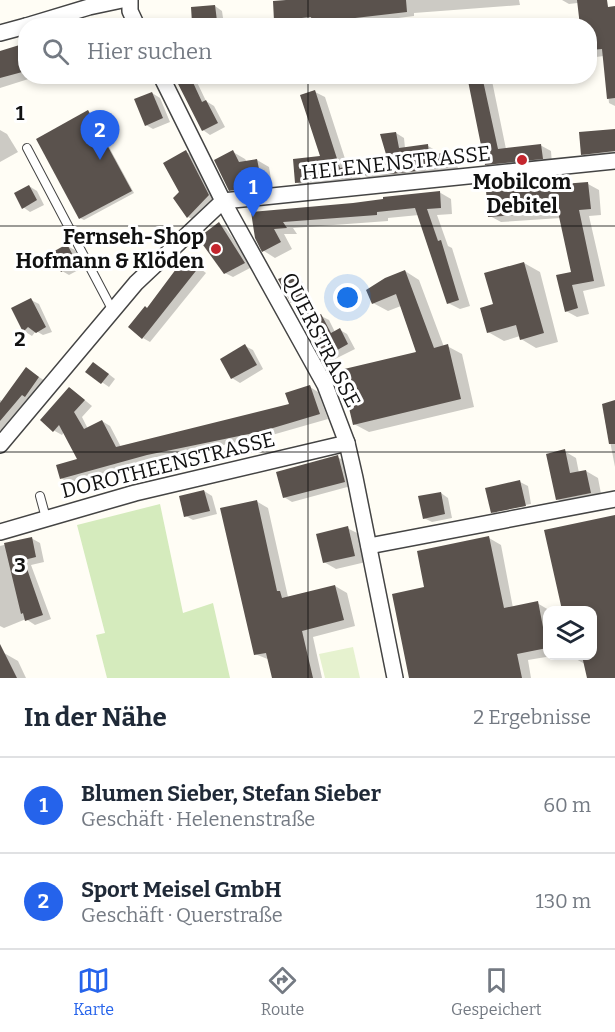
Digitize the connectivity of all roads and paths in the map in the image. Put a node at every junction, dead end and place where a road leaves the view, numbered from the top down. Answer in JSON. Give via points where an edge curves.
{"nodes":[{"id":1,"x":122,"y":0,"type":"edge"},
{"id":2,"x":130,"y":0,"type":"edge"},
{"id":3,"x":53,"y":18,"type":"edge"},
{"id":4,"x":133,"y":18,"type":"edge"},
{"id":5,"x":18,"y":28,"type":"edge"},
{"id":6,"x":0,"y":33,"type":"edge"},
{"id":7,"x":165,"y":84,"type":"edge"},
{"id":8,"x":27,"y":148,"type":"dead end"},
{"id":9,"x":615,"y":161,"type":"edge"},
{"id":10,"x":223,"y":201,"type":"junction"},
{"id":11,"x":113,"y":311,"type":"junction"},
{"id":12,"x":346,"y":443,"type":"junction"},
{"id":13,"x":0,"y":445,"type":"edge"},
{"id":14,"x":40,"y":496,"type":"dead end"},
{"id":15,"x":615,"y":499,"type":"edge"},
{"id":16,"x":46,"y":518,"type":"junction"},
{"id":17,"x":0,"y":532,"type":"edge"},
{"id":18,"x":369,"y":546,"type":"junction"},
{"id":19,"x":395,"y":678,"type":"edge"}],
"edges":[{"from":1,"to":3,"type":"street"},
{"from":2,"to":4,"type":"street"},
{"from":5,"to":6,"type":"street"},
{"from":7,"to":10,"type":"street","name":"QUERSTRASSE"},
{"from":8,"to":11,"type":"lane"},
{"from":9,"to":10,"type":"street","name":"HELENENSTRASSE"},
{"from":10,"to":11,"type":"street","via":[[136,283]]},
{"from":10,"to":12,"type":"street","name":"QUERSTRASSE","via":[[325,385]]},
{"from":11,"to":13,"type":"street"},
{"from":12,"to":16,"type":"street","name":"DOROTHEENSTRASSE"},
{"from":12,"to":18,"type":"street","name":"QUERSTRASSE"},
{"from":14,"to":16,"type":"lane"},
{"from":15,"to":18,"type":"street"},
{"from":16,"to":17,"type":"street","name":"DOROTHEENSTRASSE"},
{"from":18,"to":19,"type":"street","name":"QUERSTRASSE"}]}
